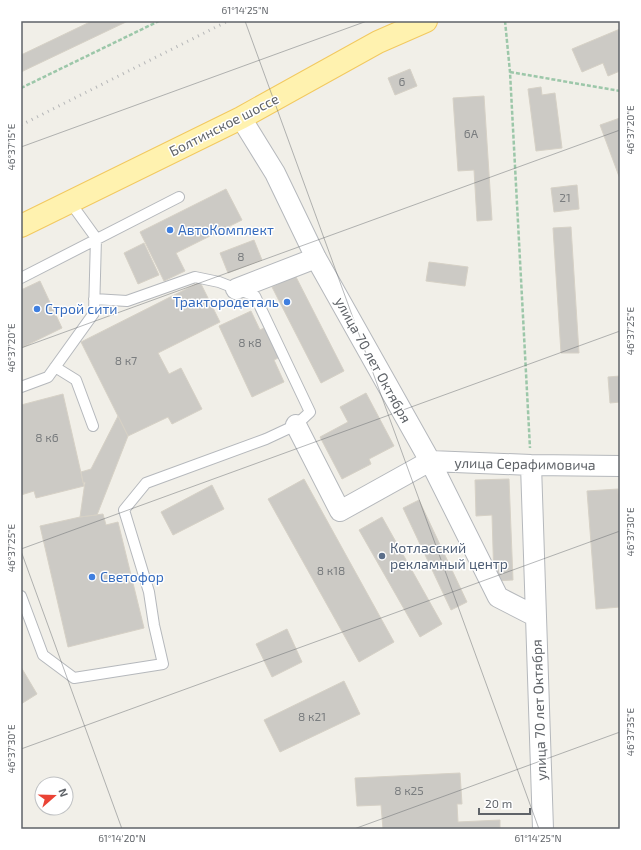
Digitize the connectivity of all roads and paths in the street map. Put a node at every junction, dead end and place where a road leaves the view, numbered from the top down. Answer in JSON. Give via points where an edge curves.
{"nodes":[{"id":1,"x":160,"y":21,"type":"edge"},
{"id":2,"x":426,"y":21,"type":"edge"},
{"id":3,"x":505,"y":21,"type":"edge"},
{"id":4,"x":510,"y":72,"type":"junction"},
{"id":5,"x":21,"y":88,"type":"edge"},
{"id":6,"x":620,"y":91,"type":"edge"},
{"id":7,"x":241,"y":118,"type":"junction"},
{"id":8,"x":179,"y":197,"type":"dead end"},
{"id":9,"x":70,"y":202,"type":"junction"},
{"id":10,"x":21,"y":226,"type":"edge"},
{"id":11,"x":96,"y":238,"type":"junction"},
{"id":12,"x":316,"y":258,"type":"junction"},
{"id":13,"x":21,"y":278,"type":"edge"},
{"id":14,"x":236,"y":289,"type":"junction"},
{"id":15,"x":94,"y":299,"type":"junction"},
{"id":16,"x":55,"y":367,"type":"junction"},
{"id":17,"x":21,"y":387,"type":"edge"},
{"id":18,"x":296,"y":425,"type":"junction"},
{"id":19,"x":94,"y":426,"type":"dead end"},
{"id":20,"x":430,"y":461,"type":"junction"},
{"id":21,"x":530,"y":465,"type":"junction"},
{"id":22,"x":620,"y":466,"type":"edge"},
{"id":23,"x":21,"y":596,"type":"edge"},
{"id":24,"x":536,"y":616,"type":"junction"},
{"id":25,"x":543,"y":829,"type":"edge"}],
"edges":[{"from":1,"to":5,"type":"path"},
{"from":2,"to":7,"type":"main road","name":"Болтинское шоссе","via":[[378,42]]},
{"from":3,"to":4,"type":"path"},
{"from":4,"to":6,"type":"path"},
{"from":4,"to":21,"type":"path"},
{"from":7,"to":9,"type":"main road","name":"Болтинское шоссе"},
{"from":7,"to":12,"type":"street","name":"улица 70 лет Октября","via":[[275,173]]},
{"from":8,"to":11,"type":"lane"},
{"from":9,"to":10,"type":"main road","name":"Болтинское шоссе"},
{"from":9,"to":11,"type":"lane"},
{"from":11,"to":13,"type":"lane"},
{"from":11,"to":15,"type":"lane"},
{"from":12,"to":14,"type":"street"},
{"from":12,"to":20,"type":"street","name":"улица 70 лет Октября"},
{"from":14,"to":15,"type":"lane","via":[[203,277],[195,277],[127,301]]},
{"from":14,"to":18,"type":"lane","via":[[255,296],[310,412]]},
{"from":15,"to":16,"type":"lane","via":[[94,313]]},
{"from":16,"to":17,"type":"lane","via":[[48,377]]},
{"from":16,"to":19,"type":"lane","via":[[76,380]]},
{"from":18,"to":20,"type":"street","via":[[340,511]]},
{"from":18,"to":23,"type":"lane","via":[[266,440],[146,483],[124,510],[150,592],[163,664],[74,678],[43,655]]},
{"from":20,"to":21,"type":"street","name":"улица Серафимовича"},
{"from":20,"to":24,"type":"street","name":"улица 70 лет Октября","via":[[498,597]]},
{"from":21,"to":22,"type":"street","name":"улица Серафимовича"},
{"from":21,"to":24,"type":"street","name":"улица 70 лет Октября"},
{"from":24,"to":25,"type":"street","name":"улица 70 лет Октября"}]}
